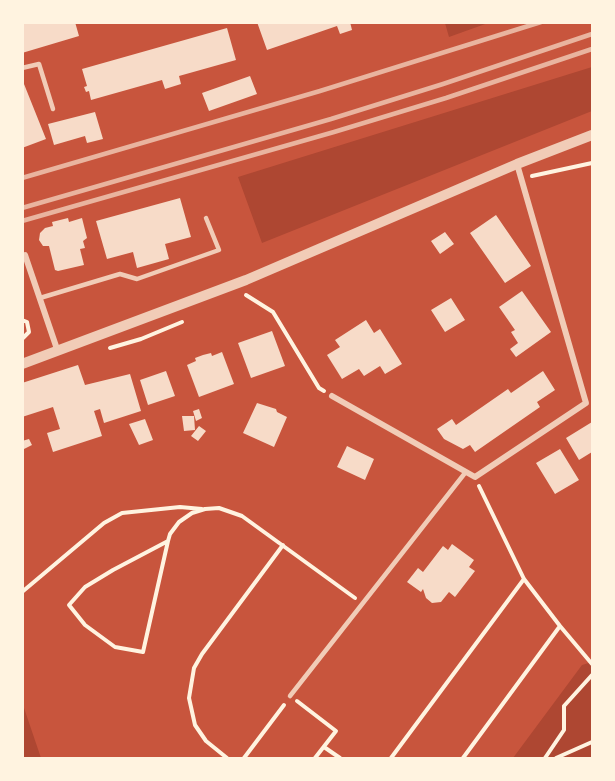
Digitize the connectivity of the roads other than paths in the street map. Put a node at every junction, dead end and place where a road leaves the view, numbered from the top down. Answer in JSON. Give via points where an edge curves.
{"nodes":[{"id":1,"x":22,"y":68,"type":"edge"},
{"id":2,"x":53,"y":109,"type":"dead end"},
{"id":3,"x":592,"y":135,"type":"edge"},
{"id":4,"x":517,"y":164,"type":"junction"},
{"id":5,"x":206,"y":218,"type":"dead end"},
{"id":6,"x":25,"y":255,"type":"dead end"},
{"id":7,"x":40,"y":298,"type":"junction"},
{"id":8,"x":58,"y":352,"type":"junction"},
{"id":9,"x":22,"y":364,"type":"edge"},
{"id":10,"x":332,"y":396,"type":"road end"},
{"id":11,"x":592,"y":399,"type":"edge"},
{"id":12,"x":586,"y":403,"type":"junction"},
{"id":13,"x":465,"y":472,"type":"junction"},
{"id":14,"x":290,"y":696,"type":"road end"}],
"edges":[{"from":1,"to":2,"type":"lane","via":[[39,64]]},
{"from":3,"to":4,"type":"street"},
{"from":4,"to":8,"type":"street","via":[[246,280]]},
{"from":4,"to":12,"type":"street"},
{"from":5,"to":7,"type":"lane","via":[[219,250],[137,279],[120,274]]},
{"from":6,"to":7,"type":"street"},
{"from":7,"to":8,"type":"street"},
{"from":8,"to":9,"type":"street"},
{"from":10,"to":13,"type":"street"},
{"from":11,"to":12,"type":"street"},
{"from":12,"to":13,"type":"street","via":[[475,477]]},
{"from":13,"to":14,"type":"lane"}]}
